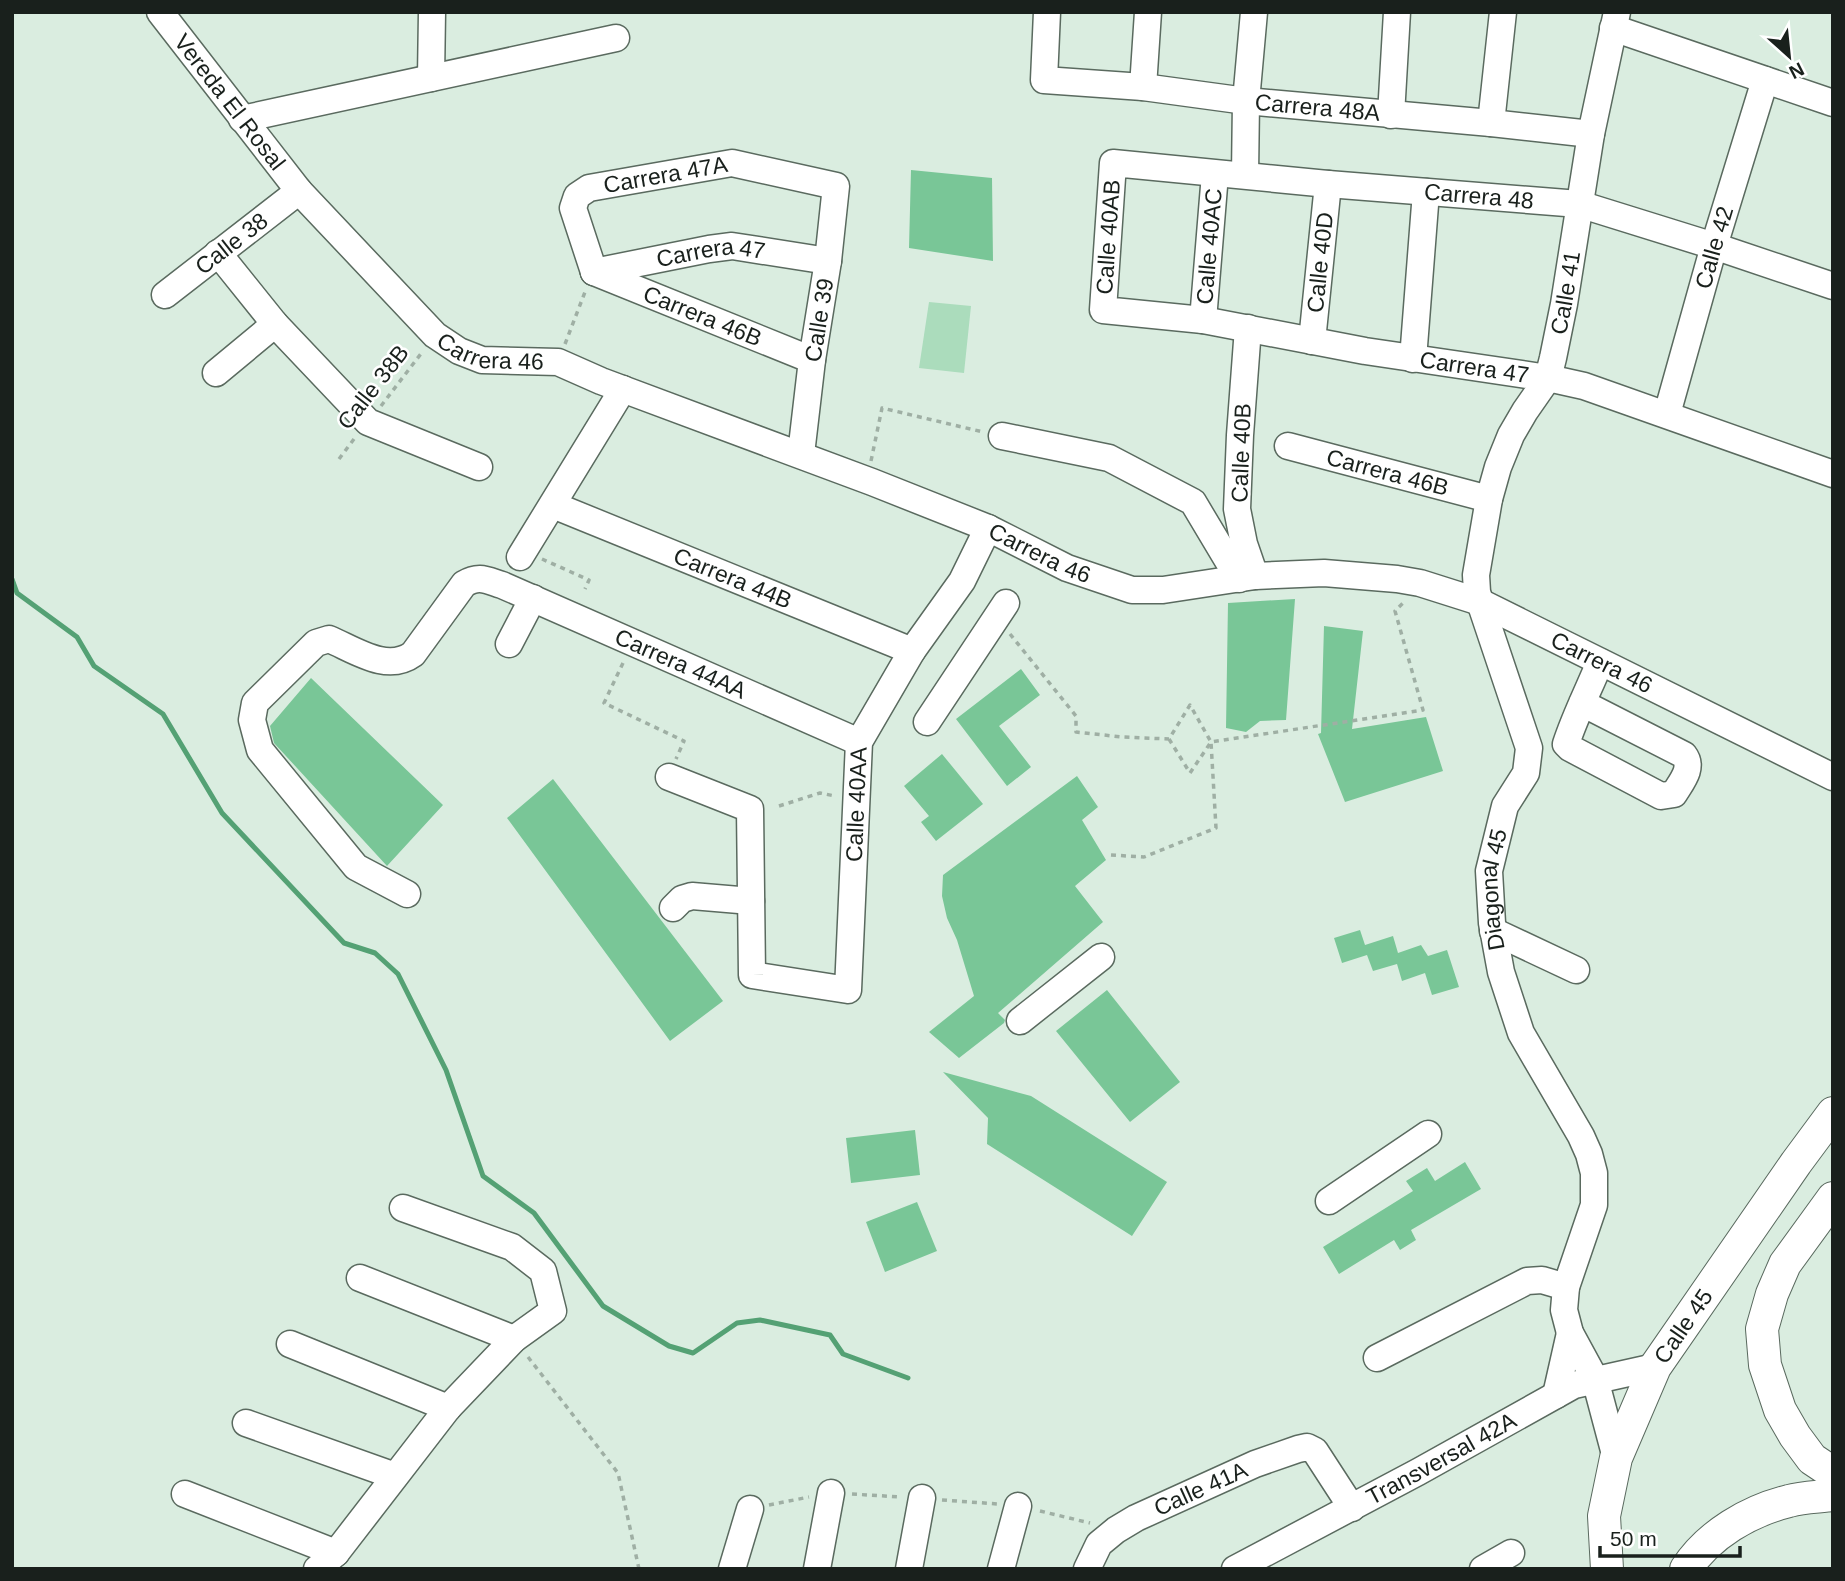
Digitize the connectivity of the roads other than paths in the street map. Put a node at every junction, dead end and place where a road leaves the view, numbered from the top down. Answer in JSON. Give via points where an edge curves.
{"nodes":[{"id":1,"x":160,"y":12,"type":"edge"},
{"id":2,"x":432,"y":12,"type":"edge"},
{"id":3,"x":1047,"y":12,"type":"edge"},
{"id":4,"x":1148,"y":12,"type":"edge"},
{"id":5,"x":1254,"y":12,"type":"edge"},
{"id":6,"x":1397,"y":12,"type":"edge"},
{"id":7,"x":1503,"y":12,"type":"edge"},
{"id":8,"x":1615,"y":20,"type":"edge"},
{"id":9,"x":616,"y":38,"type":"dead end"},
{"id":10,"x":431,"y":78,"type":"junction"},
{"id":11,"x":1765,"y":80,"type":"junction"},
{"id":12,"x":1143,"y":87,"type":"junction"},
{"id":13,"x":1246,"y":101,"type":"junction"},
{"id":14,"x":1833,"y":103,"type":"edge"},
{"id":15,"x":1391,"y":115,"type":"junction"},
{"id":16,"x":242,"y":120,"type":"junction"},
{"id":17,"x":1491,"y":123,"type":"junction"},
{"id":18,"x":1591,"y":134,"type":"junction"},
{"id":19,"x":1113,"y":163,"type":"joint"},
{"id":20,"x":1215,"y":174,"type":"junction"},
{"id":21,"x":1245,"y":176,"type":"junction"},
{"id":22,"x":1328,"y":184,"type":"junction"},
{"id":23,"x":836,"y":186,"type":"joint"},
{"id":24,"x":299,"y":191,"type":"junction"},
{"id":25,"x":1426,"y":192,"type":"junction"},
{"id":26,"x":1579,"y":204,"type":"junction"},
{"id":27,"x":1714,"y":246,"type":"junction"},
{"id":28,"x":218,"y":253,"type":"junction"},
{"id":29,"x":828,"y":261,"type":"junction"},
{"id":30,"x":594,"y":272,"type":"junction"},
{"id":31,"x":1833,"y":286,"type":"edge"},
{"id":32,"x":165,"y":295,"type":"dead end"},
{"id":33,"x":1103,"y":310,"type":"joint"},
{"id":34,"x":1203,"y":320,"type":"junction"},
{"id":35,"x":275,"y":324,"type":"junction"},
{"id":36,"x":1248,"y":328,"type":"junction"},
{"id":37,"x":1312,"y":341,"type":"junction"},
{"id":38,"x":1413,"y":359,"type":"junction"},
{"id":39,"x":812,"y":360,"type":"junction"},
{"id":40,"x":216,"y":373,"type":"dead end"},
{"id":41,"x":1548,"y":378,"type":"junction"},
{"id":42,"x":623,"y":389,"type":"junction"},
{"id":43,"x":1667,"y":414,"type":"junction"},
{"id":44,"x":1002,"y":436,"type":"road end"},
{"id":45,"x":1288,"y":446,"type":"dead end"},
{"id":46,"x":801,"y":454,"type":"junction"},
{"id":47,"x":479,"y":467,"type":"dead end"},
{"id":48,"x":1833,"y":474,"type":"edge"},
{"id":49,"x":1489,"y":499,"type":"junction"},
{"id":50,"x":553,"y":505,"type":"junction"},
{"id":51,"x":988,"y":528,"type":"junction"},
{"id":52,"x":522,"y":554,"type":"road end"},
{"id":53,"x":1247,"y":578,"type":"junction"},
{"id":54,"x":533,"y":598,"type":"junction"},
{"id":55,"x":1480,"y":602,"type":"junction"},
{"id":56,"x":1002,"y":610,"type":"road end"},
{"id":57,"x":509,"y":644,"type":"dead end"},
{"id":58,"x":912,"y":651,"type":"junction"},
{"id":59,"x":1600,"y":662,"type":"junction"},
{"id":60,"x":1582,"y":703,"type":"dead end"},
{"id":61,"x":927,"y":722,"type":"dead end"},
{"id":62,"x":859,"y":742,"type":"junction"},
{"id":63,"x":668,"y":777,"type":"road end"},
{"id":64,"x":1833,"y":777,"type":"edge"},
{"id":65,"x":407,"y":894,"type":"dead end"},
{"id":66,"x":751,"y":901,"type":"junction"},
{"id":67,"x":673,"y":908,"type":"dead end"},
{"id":68,"x":1493,"y":931,"type":"junction"},
{"id":69,"x":1101,"y":957,"type":"dead end"},
{"id":70,"x":1576,"y":970,"type":"dead end"},
{"id":71,"x":1020,"y":1021,"type":"dead end"},
{"id":72,"x":1833,"y":1113,"type":"edge"},
{"id":73,"x":1428,"y":1135,"type":"dead end"},
{"id":74,"x":1833,"y":1198,"type":"edge"},
{"id":75,"x":1329,"y":1201,"type":"dead end"},
{"id":76,"x":402,"y":1208,"type":"dead end"},
{"id":77,"x":360,"y":1278,"type":"dead end"},
{"id":78,"x":1566,"y":1287,"type":"junction"},
{"id":79,"x":1570,"y":1334,"type":"junction"},
{"id":80,"x":514,"y":1339,"type":"junction"},
{"id":81,"x":290,"y":1344,"type":"dead end"},
{"id":82,"x":1377,"y":1358,"type":"dead end"},
{"id":83,"x":1655,"y":1367,"type":"junction"},
{"id":84,"x":1595,"y":1379,"type":"junction"},
{"id":85,"x":1556,"y":1395,"type":"junction"},
{"id":86,"x":448,"y":1408,"type":"junction"},
{"id":87,"x":246,"y":1423,"type":"dead end"},
{"id":88,"x":1616,"y":1458,"type":"junction"},
{"id":89,"x":1833,"y":1473,"type":"edge"},
{"id":90,"x":396,"y":1476,"type":"junction"},
{"id":91,"x":831,"y":1493,"type":"dead end"},
{"id":92,"x":185,"y":1494,"type":"dead end"},
{"id":93,"x":1833,"y":1495,"type":"edge"},
{"id":94,"x":922,"y":1498,"type":"dead end"},
{"id":95,"x":1017,"y":1506,"type":"dead end"},
{"id":96,"x":1352,"y":1508,"type":"junction"},
{"id":97,"x":750,"y":1509,"type":"dead end"},
{"id":98,"x":1511,"y":1553,"type":"dead end"},
{"id":99,"x":1282,"y":1556,"type":"edge"},
{"id":100,"x":327,"y":1561,"type":"edge"},
{"id":101,"x":732,"y":1569,"type":"edge"},
{"id":102,"x":817,"y":1569,"type":"edge"},
{"id":103,"x":909,"y":1569,"type":"edge"},
{"id":104,"x":1001,"y":1569,"type":"edge"},
{"id":105,"x":1087,"y":1569,"type":"edge"},
{"id":106,"x":1235,"y":1569,"type":"edge"},
{"id":107,"x":1483,"y":1569,"type":"edge"},
{"id":108,"x":1607,"y":1569,"type":"edge"},
{"id":109,"x":1686,"y":1569,"type":"edge"}],
"edges":[{"from":1,"to":16,"type":"street","name":"Vereda El Rosal"},
{"from":2,"to":10,"type":"street"},
{"from":3,"to":12,"type":"street","name":"Carrera 48A","via":[[1044,80]]},
{"from":4,"to":12,"type":"street"},
{"from":5,"to":13,"type":"street","name":"Calle 40AC"},
{"from":6,"to":15,"type":"street"},
{"from":7,"to":17,"type":"street"},
{"from":8,"to":11,"type":"street"},
{"from":8,"to":18,"type":"street","name":"Calle 41"},
{"from":9,"to":10,"type":"street"},
{"from":10,"to":16,"type":"street"},
{"from":11,"to":14,"type":"street"},
{"from":11,"to":27,"type":"street","name":"Calle 42"},
{"from":12,"to":13,"type":"street","name":"Carrera 48A"},
{"from":13,"to":15,"type":"street","name":"Carrera 48A"},
{"from":13,"to":21,"type":"street","name":"Calle 40AC"},
{"from":15,"to":17,"type":"street","name":"Carrera 48A"},
{"from":16,"to":24,"type":"street","name":"Vereda El Rosal"},
{"from":17,"to":18,"type":"street","name":"Carrera 48A"},
{"from":18,"to":26,"type":"street","name":"Calle 41"},
{"from":19,"to":20,"type":"street","name":"Carrera 48"},
{"from":19,"to":33,"type":"street","name":"Calle 40AB"},
{"from":20,"to":21,"type":"street","name":"Carrera 48"},
{"from":20,"to":34,"type":"street","name":"Calle 40AC"},
{"from":21,"to":22,"type":"street","name":"Carrera 48"},
{"from":22,"to":25,"type":"street","name":"Carrera 48"},
{"from":22,"to":37,"type":"street","name":"Calle 40D"},
{"from":23,"to":29,"type":"street","name":"Calle 39"},
{"from":23,"to":30,"type":"street","name":"Carrera 47A","via":[[732,163],[589,188],[577,196],[573,208]]},
{"from":24,"to":28,"type":"street","name":"Calle 38"},
{"from":24,"to":42,"type":"street","name":"Carrera 46","via":[[435,335],[459,351],[482,360],[558,362]]},
{"from":25,"to":26,"type":"street","name":"Carrera 48"},
{"from":25,"to":38,"type":"street"},
{"from":26,"to":27,"type":"street","name":"Carrera 48"},
{"from":26,"to":41,"type":"street","name":"Calle 41"},
{"from":27,"to":31,"type":"street","name":"Carrera 48"},
{"from":27,"to":43,"type":"street","name":"Calle 42"},
{"from":28,"to":32,"type":"street","name":"Calle 38"},
{"from":28,"to":35,"type":"street"},
{"from":29,"to":30,"type":"street","name":"Carrera 47","via":[[732,246]]},
{"from":29,"to":39,"type":"street","name":"Calle 39"},
{"from":30,"to":39,"type":"street","name":"Carrera 46B"},
{"from":33,"to":34,"type":"street","name":"Carrera 47"},
{"from":34,"to":36,"type":"street","name":"Carrera 47"},
{"from":35,"to":40,"type":"street"},
{"from":35,"to":47,"type":"street","via":[[368,422]]},
{"from":36,"to":37,"type":"street","name":"Carrera 47"},
{"from":36,"to":53,"type":"street","name":"Calle 40B","via":[[1237,509]]},
{"from":37,"to":38,"type":"street","name":"Carrera 47"},
{"from":38,"to":41,"type":"street","name":"Carrera 47"},
{"from":39,"to":46,"type":"street","name":"Calle 39"},
{"from":41,"to":43,"type":"street","name":"Carrera 47"},
{"from":41,"to":49,"type":"street","name":"Calle 41","via":[[1511,435]]},
{"from":42,"to":46,"type":"street","name":"Carrera 46"},
{"from":42,"to":50,"type":"street"},
{"from":43,"to":48,"type":"street","name":"Carrera 47"},
{"from":44,"to":53,"type":"street","via":[[1110,458],[1193,502]]},
{"from":45,"to":49,"type":"street","name":"Carrera 46B"},
{"from":46,"to":51,"type":"street","name":"Carrera 46"},
{"from":49,"to":55,"type":"street","name":"Calle 41","via":[[1476,575]]},
{"from":50,"to":52,"type":"street"},
{"from":50,"to":58,"type":"street","name":"Carrera 44B"},
{"from":51,"to":53,"type":"street","name":"Carrera 46","via":[[1067,569],[1132,590]]},
{"from":51,"to":58,"type":"street","name":"Calle 40AA","via":[[962,581]]},
{"from":53,"to":55,"type":"street","name":"Carrera 46","via":[[1324,573],[1397,579]]},
{"from":54,"to":57,"type":"street"},
{"from":54,"to":62,"type":"street","name":"Carrera 44AA"},
{"from":54,"to":65,"type":"street","name":"Carrera 44AA","via":[[473,579],[464,584],[405,659],[382,662],[329,639],[316,643],[255,703],[252,720],[260,750],[356,867]]},
{"from":55,"to":59,"type":"street","name":"Carrera 46"},
{"from":55,"to":68,"type":"street","name":"Diagonal 45","via":[[1529,748],[1526,773],[1505,806],[1489,871]]},
{"from":56,"to":61,"type":"street"},
{"from":58,"to":62,"type":"street","name":"Calle 40AA"},
{"from":59,"to":60,"type":"street"},
{"from":59,"to":64,"type":"street","name":"Carrera 46"},
{"from":62,"to":66,"type":"street","name":"Calle 40AA","via":[[848,990],[752,975]]},
{"from":63,"to":66,"type":"street","via":[[750,809]]},
{"from":66,"to":67,"type":"street","via":[[692,896]]},
{"from":68,"to":70,"type":"street"},
{"from":68,"to":78,"type":"street","name":"Diagonal 45","via":[[1521,1033],[1581,1136],[1594,1173],[1594,1205]]},
{"from":69,"to":71,"type":"street"},
{"from":72,"to":83,"type":"main road","name":"Calle 45"},
{"from":73,"to":75,"type":"street"},
{"from":74,"to":89,"type":"main road","via":[[1785,1264],[1762,1329],[1765,1365],[1780,1410],[1812,1459]]},
{"from":76,"to":80,"type":"street","via":[[512,1247],[543,1271],[552,1311]]},
{"from":77,"to":80,"type":"street"},
{"from":78,"to":79,"type":"street","name":"Diagonal 45","via":[[1564,1310]]},
{"from":78,"to":82,"type":"street","via":[[1527,1281]]},
{"from":79,"to":84,"type":"street","name":"Diagonal 45"},
{"from":79,"to":85,"type":"street","name":"Diagonal 45"},
{"from":80,"to":86,"type":"street"},
{"from":81,"to":86,"type":"street"},
{"from":83,"to":84,"type":"street","name":"Transversal 42A"},
{"from":83,"to":88,"type":"main road","name":"Calle 45"},
{"from":84,"to":85,"type":"street","name":"Transversal 42A"},
{"from":84,"to":88,"type":"street","name":"Diagonal 45"},
{"from":85,"to":96,"type":"street","name":"Transversal 42A"},
{"from":86,"to":90,"type":"street"},
{"from":87,"to":90,"type":"street"},
{"from":88,"to":108,"type":"main road","name":"Calle 45","via":[[1604,1516]]},
{"from":90,"to":100,"type":"street"},
{"from":91,"to":102,"type":"street"},
{"from":92,"to":100,"type":"street"},
{"from":93,"to":109,"type":"main road","via":[[1791,1500],[1755,1513],[1720,1532]]},
{"from":94,"to":103,"type":"street"},
{"from":95,"to":104,"type":"street"},
{"from":96,"to":99,"type":"street","name":"Transversal 42A"},
{"from":96,"to":105,"type":"street","name":"Calle 41A","via":[[1315,1451],[1298,1449],[1136,1518],[1099,1544]]},
{"from":97,"to":101,"type":"street"},
{"from":98,"to":107,"type":"street"},
{"from":99,"to":106,"type":"street","name":"Transversal 42A"}]}
